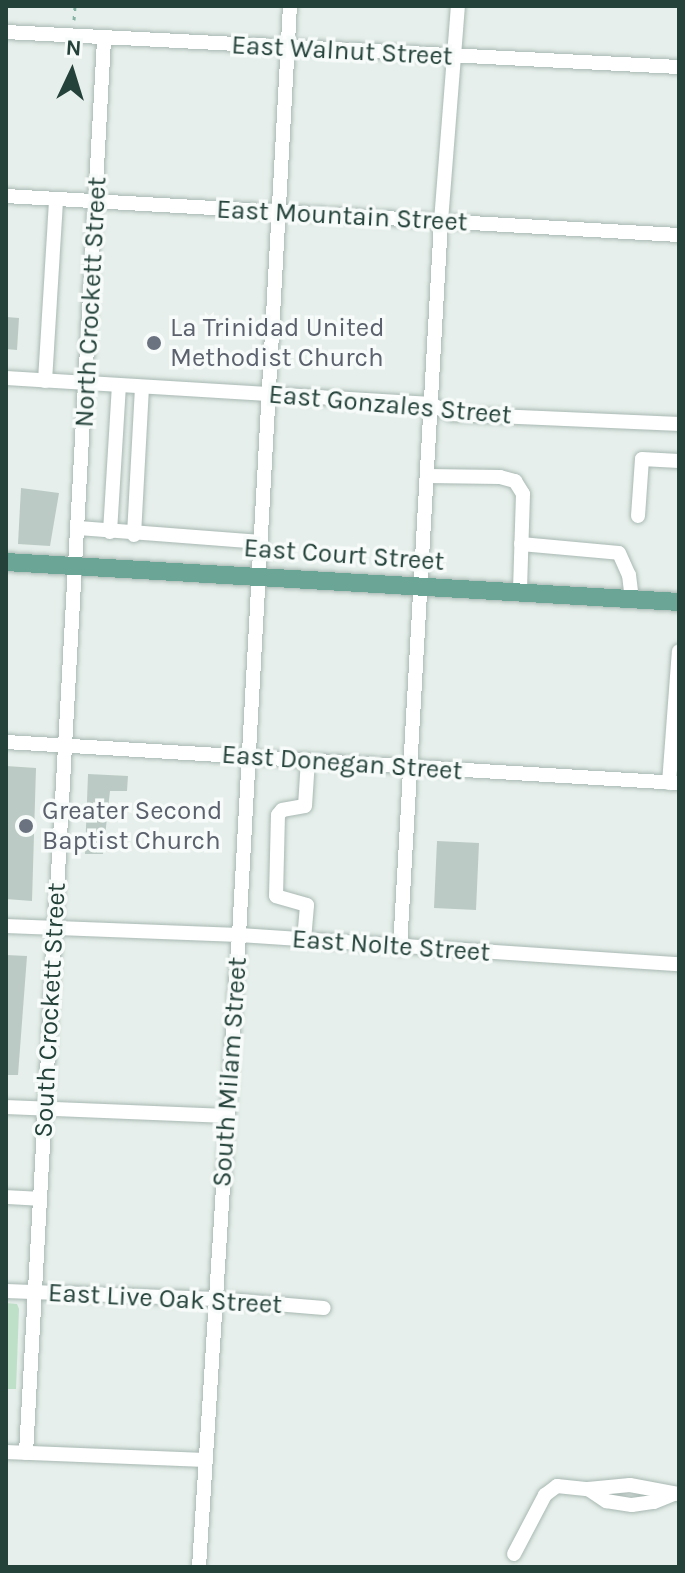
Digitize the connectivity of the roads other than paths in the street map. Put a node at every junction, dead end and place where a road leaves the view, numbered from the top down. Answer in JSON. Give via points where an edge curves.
{"nodes":[{"id":1,"x":290,"y":6,"type":"edge"},
{"id":2,"x":458,"y":6,"type":"edge"},
{"id":3,"x":6,"y":32,"type":"edge"},
{"id":4,"x":104,"y":38,"type":"junction"},
{"id":5,"x":287,"y":49,"type":"junction"},
{"id":6,"x":455,"y":56,"type":"junction"},
{"id":7,"x":679,"y":67,"type":"edge"},
{"id":8,"x":6,"y":196,"type":"edge"},
{"id":9,"x":56,"y":199,"type":"junction"},
{"id":10,"x":98,"y":201,"type":"junction"},
{"id":11,"x":278,"y":213,"type":"junction"},
{"id":12,"x":441,"y":221,"type":"junction"},
{"id":13,"x":679,"y":235,"type":"edge"},
{"id":14,"x":6,"y":378,"type":"edge"},
{"id":15,"x":45,"y":381,"type":"junction"},
{"id":16,"x":86,"y":383,"type":"junction"},
{"id":17,"x":119,"y":385,"type":"junction"},
{"id":18,"x":142,"y":387,"type":"junction"},
{"id":19,"x":267,"y":394,"type":"junction"},
{"id":20,"x":431,"y":404,"type":"junction"},
{"id":21,"x":679,"y":424,"type":"edge"},
{"id":22,"x":679,"y":461,"type":"edge"},
{"id":23,"x":427,"y":476,"type":"junction"},
{"id":24,"x":638,"y":516,"type":"dead end"},
{"id":25,"x":79,"y":528,"type":"junction"},
{"id":26,"x":110,"y":532,"type":"junction"},
{"id":27,"x":134,"y":535,"type":"junction"},
{"id":28,"x":260,"y":542,"type":"junction"},
{"id":29,"x":521,"y":544,"type":"junction"},
{"id":30,"x":6,"y":562,"type":"edge"},
{"id":31,"x":77,"y":566,"type":"junction"},
{"id":32,"x":259,"y":576,"type":"junction"},
{"id":33,"x":419,"y":586,"type":"junction"},
{"id":34,"x":520,"y":592,"type":"junction"},
{"id":35,"x":632,"y":599,"type":"junction"},
{"id":36,"x":679,"y":602,"type":"edge"},
{"id":37,"x":679,"y":651,"type":"edge"},
{"id":38,"x":6,"y":742,"type":"edge"},
{"id":39,"x":66,"y":745,"type":"junction"},
{"id":40,"x":249,"y":756,"type":"junction"},
{"id":41,"x":308,"y":760,"type":"junction"},
{"id":42,"x":410,"y":768,"type":"junction"},
{"id":43,"x":674,"y":783,"type":"edge"},
{"id":44,"x":6,"y":926,"type":"edge"},
{"id":45,"x":53,"y":929,"type":"junction"},
{"id":46,"x":239,"y":935,"type":"junction"},
{"id":47,"x":304,"y":940,"type":"junction"},
{"id":48,"x":400,"y":948,"type":"junction"},
{"id":49,"x":679,"y":964,"type":"edge"},
{"id":50,"x":6,"y":1107,"type":"edge"},
{"id":51,"x":45,"y":1108,"type":"junction"},
{"id":52,"x":227,"y":1116,"type":"junction"},
{"id":53,"x":6,"y":1197,"type":"edge"},
{"id":54,"x":40,"y":1199,"type":"junction"},
{"id":55,"x":6,"y":1291,"type":"edge"},
{"id":56,"x":34,"y":1292,"type":"junction"},
{"id":57,"x":216,"y":1299,"type":"junction"},
{"id":58,"x":324,"y":1308,"type":"dead end"},
{"id":59,"x":6,"y":1452,"type":"edge"},
{"id":60,"x":26,"y":1453,"type":"junction"},
{"id":61,"x":205,"y":1460,"type":"junction"},
{"id":62,"x":677,"y":1494,"type":"edge"},
{"id":63,"x":514,"y":1554,"type":"dead end"},
{"id":64,"x":199,"y":1567,"type":"edge"}],
"edges":[{"from":1,"to":5,"type":"street","name":"South Milam Street"},
{"from":2,"to":6,"type":"street"},
{"from":3,"to":4,"type":"street","name":"East Walnut Street"},
{"from":4,"to":5,"type":"street","name":"East Walnut Street"},
{"from":4,"to":10,"type":"street","name":"North Crockett Street"},
{"from":5,"to":6,"type":"street","name":"East Walnut Street"},
{"from":5,"to":11,"type":"street","name":"South Milam Street"},
{"from":6,"to":7,"type":"street","name":"East Walnut Street"},
{"from":6,"to":12,"type":"street"},
{"from":8,"to":9,"type":"street","name":"East Mountain Street"},
{"from":9,"to":10,"type":"street","name":"East Mountain Street"},
{"from":9,"to":15,"type":"street"},
{"from":10,"to":11,"type":"street","name":"East Mountain Street"},
{"from":10,"to":16,"type":"street","name":"North Crockett Street"},
{"from":11,"to":12,"type":"street","name":"East Mountain Street"},
{"from":11,"to":19,"type":"street","name":"South Milam Street"},
{"from":12,"to":13,"type":"street","name":"East Mountain Street"},
{"from":12,"to":20,"type":"street"},
{"from":14,"to":15,"type":"street","name":"East Gonzales Street"},
{"from":15,"to":16,"type":"street","name":"East Gonzales Street"},
{"from":16,"to":17,"type":"street","name":"East Gonzales Street"},
{"from":16,"to":25,"type":"street","name":"North Crockett Street"},
{"from":17,"to":18,"type":"street","name":"East Gonzales Street"},
{"from":17,"to":26,"type":"street"},
{"from":18,"to":19,"type":"street","name":"East Gonzales Street"},
{"from":18,"to":27,"type":"street"},
{"from":19,"to":20,"type":"street","name":"East Gonzales Street"},
{"from":19,"to":28,"type":"street","name":"South Milam Street"},
{"from":20,"to":21,"type":"street","name":"East Gonzales Street","via":[[451,414]]},
{"from":20,"to":23,"type":"street"},
{"from":22,"to":24,"type":"street","via":[[642,459]]},
{"from":23,"to":29,"type":"street","via":[[515,481],[523,494]]},
{"from":23,"to":33,"type":"street"},
{"from":25,"to":26,"type":"street"},
{"from":25,"to":31,"type":"street","name":"North Crockett Street"},
{"from":26,"to":27,"type":"street"},
{"from":27,"to":28,"type":"street"},
{"from":28,"to":32,"type":"street","name":"South Milam Street"},
{"from":29,"to":34,"type":"street"},
{"from":29,"to":35,"type":"street","via":[[619,553]]},
{"from":30,"to":31,"type":"main road","name":"East Court Street"},
{"from":31,"to":32,"type":"main road","name":"East Court Street"},
{"from":31,"to":39,"type":"street","name":"South Crockett Street"},
{"from":32,"to":33,"type":"main road","name":"East Court Street"},
{"from":32,"to":40,"type":"street","name":"South Milam Street"},
{"from":33,"to":34,"type":"main road","name":"East Court Street"},
{"from":33,"to":42,"type":"street"},
{"from":34,"to":35,"type":"main road","name":"East Court Street"},
{"from":35,"to":36,"type":"main road","name":"East Court Street"},
{"from":37,"to":43,"type":"street"},
{"from":38,"to":39,"type":"street","name":"East Donegan Street"},
{"from":39,"to":40,"type":"street","name":"East Donegan Street"},
{"from":39,"to":45,"type":"street","name":"South Crockett Street"},
{"from":40,"to":41,"type":"street","name":"East Donegan Street"},
{"from":40,"to":46,"type":"street","name":"South Milam Street"},
{"from":41,"to":42,"type":"street","name":"East Donegan Street"},
{"from":41,"to":47,"type":"street","via":[[305,806],[278,815],[276,896],[307,905]]},
{"from":42,"to":43,"type":"street","name":"East Donegan Street"},
{"from":42,"to":48,"type":"street"},
{"from":44,"to":45,"type":"street","name":"East Nolte Street"},
{"from":45,"to":46,"type":"street","name":"East Nolte Street"},
{"from":45,"to":51,"type":"street","name":"South Crockett Street"},
{"from":46,"to":47,"type":"street","name":"East Nolte Street"},
{"from":46,"to":52,"type":"street","name":"South Milam Street"},
{"from":47,"to":48,"type":"street","name":"East Nolte Street"},
{"from":48,"to":49,"type":"street","name":"East Nolte Street"},
{"from":50,"to":51,"type":"street"},
{"from":51,"to":52,"type":"street"},
{"from":51,"to":54,"type":"street","name":"South Crockett Street"},
{"from":52,"to":57,"type":"street","name":"South Milam Street"},
{"from":53,"to":54,"type":"street"},
{"from":54,"to":56,"type":"street","name":"South Crockett Street"},
{"from":55,"to":56,"type":"street","name":"East Live Oak Street"},
{"from":56,"to":57,"type":"street","name":"East Live Oak Street"},
{"from":56,"to":60,"type":"street","name":"South Crockett Street"},
{"from":57,"to":58,"type":"street","name":"East Live Oak Street"},
{"from":57,"to":61,"type":"street","name":"South Milam Street"},
{"from":59,"to":60,"type":"street"},
{"from":60,"to":61,"type":"street"},
{"from":61,"to":64,"type":"street","name":"South Milam Street"},
{"from":62,"to":63,"type":"street","via":[[632,1505],[606,1501],[588,1489],[557,1486],[545,1495]]}]}
